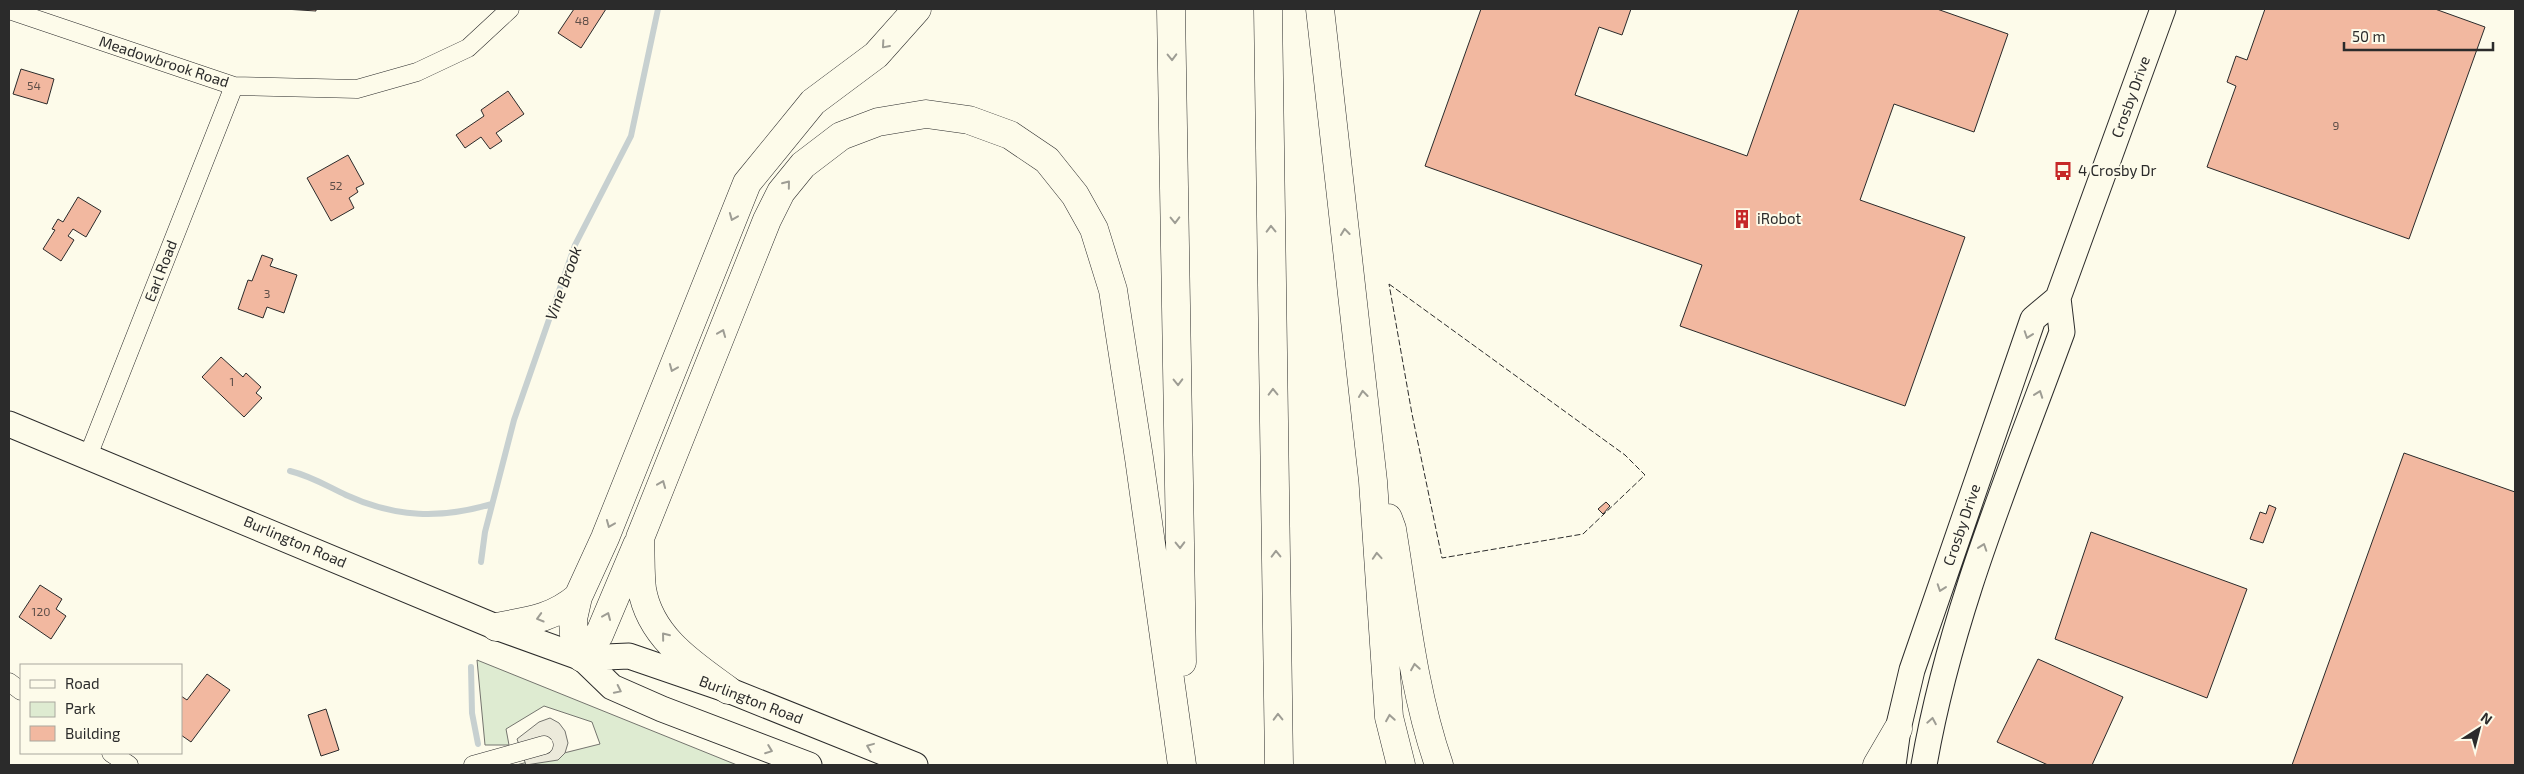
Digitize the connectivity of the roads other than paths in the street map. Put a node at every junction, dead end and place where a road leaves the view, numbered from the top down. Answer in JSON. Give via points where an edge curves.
{"nodes":[{"id":1,"x":510,"y":9,"type":"edge"},
{"id":2,"x":917,"y":9,"type":"edge"},
{"id":3,"x":1171,"y":9,"type":"edge"},
{"id":4,"x":1268,"y":9,"type":"edge"},
{"id":5,"x":1320,"y":9,"type":"edge"},
{"id":6,"x":2163,"y":9,"type":"edge"},
{"id":7,"x":9,"y":10,"type":"edge"},
{"id":8,"x":234,"y":86,"type":"junction"},
{"id":9,"x":2058,"y":298,"type":"junction"},
{"id":10,"x":9,"y":424,"type":"edge"},
{"id":11,"x":88,"y":456,"type":"junction"},
{"id":12,"x":1373,"y":481,"type":"junction"},
{"id":13,"x":640,"y":538,"type":"junction"},
{"id":14,"x":578,"y":597,"type":"junction"},
{"id":15,"x":496,"y":627,"type":"junction"},
{"id":16,"x":582,"y":658,"type":"junction"},
{"id":17,"x":9,"y":682,"type":"edge"},
{"id":18,"x":20,"y":690,"type":"edge"},
{"id":19,"x":728,"y":690,"type":"junction"},
{"id":20,"x":1898,"y":729,"type":"junction"},
{"id":21,"x":544,"y":745,"type":"dead end"},
{"id":22,"x":112,"y":754,"type":"edge"},
{"id":23,"x":129,"y":765,"type":"edge"},
{"id":24,"x":473,"y":765,"type":"edge"},
{"id":25,"x":809,"y":765,"type":"edge"},
{"id":26,"x":915,"y":765,"type":"edge"},
{"id":27,"x":1183,"y":765,"type":"edge"},
{"id":28,"x":1279,"y":765,"type":"edge"},
{"id":29,"x":1401,"y":765,"type":"edge"},
{"id":30,"x":1439,"y":765,"type":"edge"},
{"id":31,"x":1877,"y":765,"type":"edge"},
{"id":32,"x":1893,"y":765,"type":"edge"},
{"id":33,"x":1924,"y":765,"type":"edge"}],
"edges":[{"from":1,"to":8,"type":"street","name":"Meadowbrook Road","via":[[468,48],[418,72],[357,89]]},
{"from":2,"to":14,"type":"highway","one_way":true,"via":[[876,55],[813,102],[747,183],[609,529]]},
{"from":3,"to":27,"type":"highway","one_way":true},
{"from":28,"to":4,"type":"highway","one_way":true},
{"from":12,"to":5,"type":"highway","one_way":true},
{"from":6,"to":9,"type":"main road","name":"Crosby Drive"},
{"from":7,"to":8,"type":"street","name":"Meadowbrook Road"},
{"from":8,"to":11,"type":"street","name":"Earl Road"},
{"from":9,"to":20,"type":"main road","name":"Crosby Drive","one_way":true,"via":[[2033,320],[1912,670]]},
{"from":33,"to":9,"type":"main road","name":"Crosby Drive","one_way":true,"via":[[1934,705],[1953,636],[2062,332]]},
{"from":10,"to":11,"type":"main road","name":"Burlington Road"},
{"from":11,"to":15,"type":"main road","name":"Burlington Road"},
{"from":29,"to":12,"type":"highway","one_way":true,"via":[[1389,717]]},
{"from":30,"to":12,"type":"highway","one_way":true,"via":[[1427,732],[1418,690],[1392,529]]},
{"from":16,"to":13,"type":"highway","one_way":true,"via":[[599,635]]},
{"from":19,"to":13,"type":"highway","one_way":true,"via":[[682,658],[653,622],[642,590]]},
{"from":13,"to":27,"type":"highway","one_way":true,"via":[[767,220],[781,192],[803,165],[841,136],[878,122],[926,114],[969,120],[1010,135],[1047,160],[1075,195],[1094,230],[1113,290]]},
{"from":14,"to":15,"type":"highway","one_way":true,"via":[[563,610],[540,619]]},
{"from":14,"to":16,"type":"highway","via":[[574,635]]},
{"from":15,"to":16,"type":"main road","name":"Burlington Road"},
{"from":16,"to":19,"type":"main road","name":"Burlington Road","via":[[629,656]]},
{"from":16,"to":25,"type":"main road","name":"Burlington Road","one_way":true,"via":[[612,687]]},
{"from":17,"to":18,"type":"street"},
{"from":26,"to":19,"type":"main road","name":"Burlington Road","one_way":true},
{"from":20,"to":31,"type":"highway"},
{"from":20,"to":32,"type":"main road","name":"Crosby Drive"},
{"from":21,"to":24,"type":"street"},
{"from":22,"to":23,"type":"street"}]}
